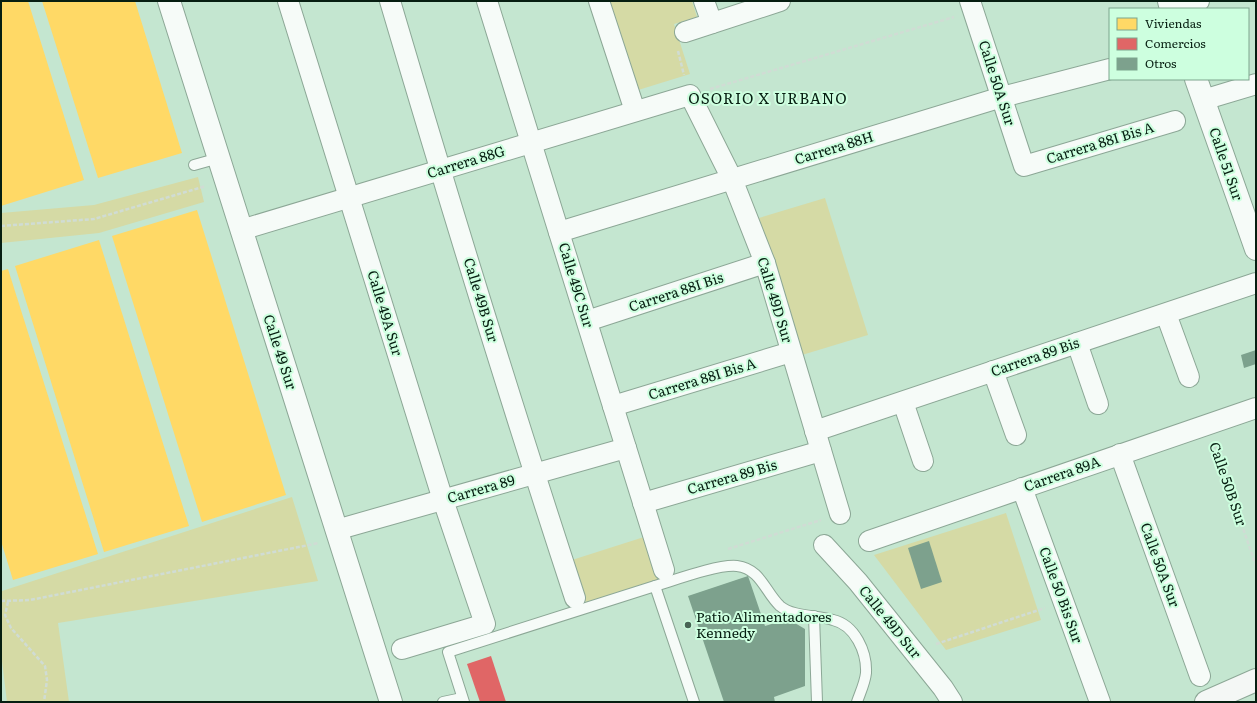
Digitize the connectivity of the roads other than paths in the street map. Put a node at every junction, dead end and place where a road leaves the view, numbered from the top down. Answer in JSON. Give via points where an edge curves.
{"nodes":[{"id":1,"x":169,"y":1,"type":"edge"},
{"id":2,"x":288,"y":1,"type":"edge"},
{"id":3,"x":390,"y":1,"type":"edge"},
{"id":4,"x":487,"y":1,"type":"edge"},
{"id":5,"x":599,"y":1,"type":"edge"},
{"id":6,"x":704,"y":1,"type":"edge"},
{"id":7,"x":780,"y":1,"type":"edge"},
{"id":8,"x":1199,"y":1,"type":"edge"},
{"id":9,"x":971,"y":6,"type":"edge"},
{"id":10,"x":1175,"y":8,"type":"edge"},
{"id":11,"x":712,"y":23,"type":"junction"},
{"id":12,"x":685,"y":32,"type":"road end"},
{"id":13,"x":1109,"y":69,"type":"edge"},
{"id":14,"x":1196,"y":80,"type":"edge"},
{"id":15,"x":1256,"y":84,"type":"edge"},
{"id":16,"x":690,"y":95,"type":"joint"},
{"id":17,"x":1002,"y":97,"type":"junction"},
{"id":18,"x":1203,"y":100,"type":"junction"},
{"id":19,"x":635,"y":111,"type":"junction"},
{"id":20,"x":1176,"y":121,"type":"dead end"},
{"id":21,"x":532,"y":142,"type":"junction"},
{"id":22,"x":219,"y":158,"type":"junction"},
{"id":23,"x":194,"y":164,"type":"dead end"},
{"id":24,"x":1024,"y":166,"type":"joint"},
{"id":25,"x":440,"y":170,"type":"junction"},
{"id":26,"x":732,"y":179,"type":"junction"},
{"id":27,"x":348,"y":198,"type":"junction"},
{"id":28,"x":241,"y":230,"type":"junction"},
{"id":29,"x":559,"y":232,"type":"junction"},
{"id":30,"x":1256,"y":250,"type":"edge"},
{"id":31,"x":765,"y":263,"type":"junction"},
{"id":32,"x":1256,"y":283,"type":"edge"},
{"id":33,"x":1166,"y":314,"type":"junction"},
{"id":34,"x":587,"y":321,"type":"junction"},
{"id":35,"x":1077,"y":343,"type":"junction"},
{"id":36,"x":791,"y":352,"type":"junction"},
{"id":37,"x":993,"y":371,"type":"junction"},
{"id":38,"x":1189,"y":377,"type":"dead end"},
{"id":39,"x":903,"y":402,"type":"junction"},
{"id":40,"x":1098,"y":404,"type":"dead end"},
{"id":41,"x":613,"y":406,"type":"junction"},
{"id":42,"x":1256,"y":408,"type":"edge"},
{"id":43,"x":815,"y":431,"type":"junction"},
{"id":44,"x":1016,"y":435,"type":"dead end"},
{"id":45,"x":626,"y":448,"type":"junction"},
{"id":46,"x":821,"y":451,"type":"junction"},
{"id":47,"x":1120,"y":454,"type":"junction"},
{"id":48,"x":923,"y":461,"type":"dead end"},
{"id":49,"x":535,"y":474,"type":"junction"},
{"id":50,"x":1022,"y":488,"type":"junction"},
{"id":51,"x":443,"y":500,"type":"junction"},
{"id":52,"x":643,"y":503,"type":"junction"},
{"id":53,"x":840,"y":514,"type":"dead end"},
{"id":54,"x":338,"y":534,"type":"junction"},
{"id":55,"x":869,"y":541,"type":"dead end"},
{"id":56,"x":824,"y":544,"type":"dead end"},
{"id":57,"x":659,"y":578,"type":"junction"},
{"id":58,"x":575,"y":598,"type":"dead end"},
{"id":59,"x":814,"y":616,"type":"junction"},
{"id":60,"x":402,"y":649,"type":"dead end"},
{"id":61,"x":1200,"y":676,"type":"dead end"},
{"id":62,"x":1256,"y":680,"type":"edge"},
{"id":63,"x":463,"y":700,"type":"edge"},
{"id":64,"x":391,"y":702,"type":"edge"},
{"id":65,"x":443,"y":702,"type":"edge"},
{"id":66,"x":694,"y":702,"type":"edge"},
{"id":67,"x":817,"y":702,"type":"edge"},
{"id":68,"x":856,"y":702,"type":"edge"},
{"id":69,"x":952,"y":702,"type":"edge"},
{"id":70,"x":1100,"y":702,"type":"edge"},
{"id":71,"x":1206,"y":702,"type":"edge"}],
"edges":[{"from":1,"to":22,"type":"street","name":"Calle 49 Sur"},
{"from":2,"to":27,"type":"street","name":"Calle 49A Sur"},
{"from":3,"to":25,"type":"street","name":"Calle 49B Sur"},
{"from":4,"to":21,"type":"street","name":"Calle 49C Sur"},
{"from":5,"to":19,"type":"street"},
{"from":6,"to":11,"type":"street"},
{"from":7,"to":11,"type":"street"},
{"from":8,"to":10,"type":"street"},
{"from":9,"to":17,"type":"street","name":"Calle 50A Sur"},
{"from":11,"to":12,"type":"street"},
{"from":13,"to":17,"type":"street","name":"Carrera 88H"},
{"from":14,"to":18,"type":"street","name":"Calle 51 Sur"},
{"from":15,"to":18,"type":"street"},
{"from":16,"to":19,"type":"street","name":"Carrera 88G"},
{"from":16,"to":26,"type":"street","name":"Calle 49D Sur"},
{"from":17,"to":24,"type":"street","name":"Calle 50A Sur"},
{"from":17,"to":26,"type":"street","name":"Carrera 88H"},
{"from":18,"to":30,"type":"street","name":"Calle 51 Sur"},
{"from":19,"to":21,"type":"street","name":"Carrera 88G"},
{"from":20,"to":24,"type":"street","name":"Carrera 88I Bis A"},
{"from":21,"to":25,"type":"street","name":"Carrera 88G"},
{"from":21,"to":29,"type":"street","name":"Calle 49C Sur"},
{"from":22,"to":23,"type":"lane"},
{"from":22,"to":28,"type":"street","name":"Calle 49 Sur"},
{"from":25,"to":27,"type":"street","name":"Carrera 88G"},
{"from":25,"to":49,"type":"street","name":"Calle 49B Sur"},
{"from":26,"to":29,"type":"street","name":"Carrera 88H"},
{"from":26,"to":31,"type":"street","name":"Calle 49D Sur"},
{"from":27,"to":28,"type":"street","name":"Carrera 88G"},
{"from":27,"to":51,"type":"street","name":"Calle 49A Sur"},
{"from":28,"to":54,"type":"street","name":"Calle 49 Sur"},
{"from":29,"to":34,"type":"street","name":"Calle 49C Sur"},
{"from":31,"to":34,"type":"street","name":"Carrera 88I Bis"},
{"from":31,"to":36,"type":"street","name":"Calle 49D Sur"},
{"from":32,"to":33,"type":"street","name":"Carrera 89 Bis"},
{"from":33,"to":35,"type":"street","name":"Carrera 89 Bis"},
{"from":33,"to":38,"type":"street"},
{"from":34,"to":41,"type":"street","name":"Calle 49C Sur"},
{"from":35,"to":37,"type":"street","name":"Carrera 89 Bis"},
{"from":35,"to":40,"type":"street"},
{"from":36,"to":41,"type":"street","name":"Carrera 88I Bis A"},
{"from":36,"to":43,"type":"street","name":"Calle 49D Sur"},
{"from":37,"to":39,"type":"street","name":"Carrera 89 Bis"},
{"from":37,"to":44,"type":"street"},
{"from":39,"to":43,"type":"street","name":"Carrera 89 Bis"},
{"from":39,"to":48,"type":"street"},
{"from":41,"to":45,"type":"street","name":"Calle 49C Sur"},
{"from":42,"to":47,"type":"street","name":"Carrera 89A"},
{"from":43,"to":46,"type":"street","name":"Calle 49D Sur"},
{"from":45,"to":49,"type":"street","name":"Carrera 89"},
{"from":45,"to":52,"type":"street","name":"Calle 49C Sur"},
{"from":46,"to":52,"type":"street","name":"Carrera 89 Bis"},
{"from":46,"to":53,"type":"street","name":"Calle 49D Sur"},
{"from":47,"to":50,"type":"street","name":"Carrera 89A"},
{"from":47,"to":61,"type":"street","name":"Calle 50A Sur"},
{"from":49,"to":51,"type":"street","name":"Carrera 89"},
{"from":49,"to":58,"type":"street","name":"Calle 49B Sur"},
{"from":50,"to":55,"type":"street","name":"Carrera 89A"},
{"from":50,"to":70,"type":"street","name":"Calle 50 Bis Sur"},
{"from":51,"to":54,"type":"street","name":"Carrera 89"},
{"from":51,"to":60,"type":"street","name":"Calle 49A Sur","via":[[485,624]]},
{"from":52,"to":57,"type":"street","name":"Calle 49C Sur"},
{"from":54,"to":64,"type":"street","name":"Calle 49 Sur"},
{"from":56,"to":69,"type":"street","name":"Calle 49D Sur","via":[[858,582]]},
{"from":57,"to":59,"type":"lane","via":[[725,566],[748,568],[758,575],[781,606],[793,612]]},
{"from":57,"to":63,"type":"lane","via":[[448,652]]},
{"from":57,"to":66,"type":"lane"},
{"from":59,"to":67,"type":"lane"},
{"from":59,"to":68,"type":"lane","via":[[835,620],[853,632],[860,644],[866,673]]},
{"from":62,"to":71,"type":"main road"},
{"from":63,"to":65,"type":"lane"}]}
